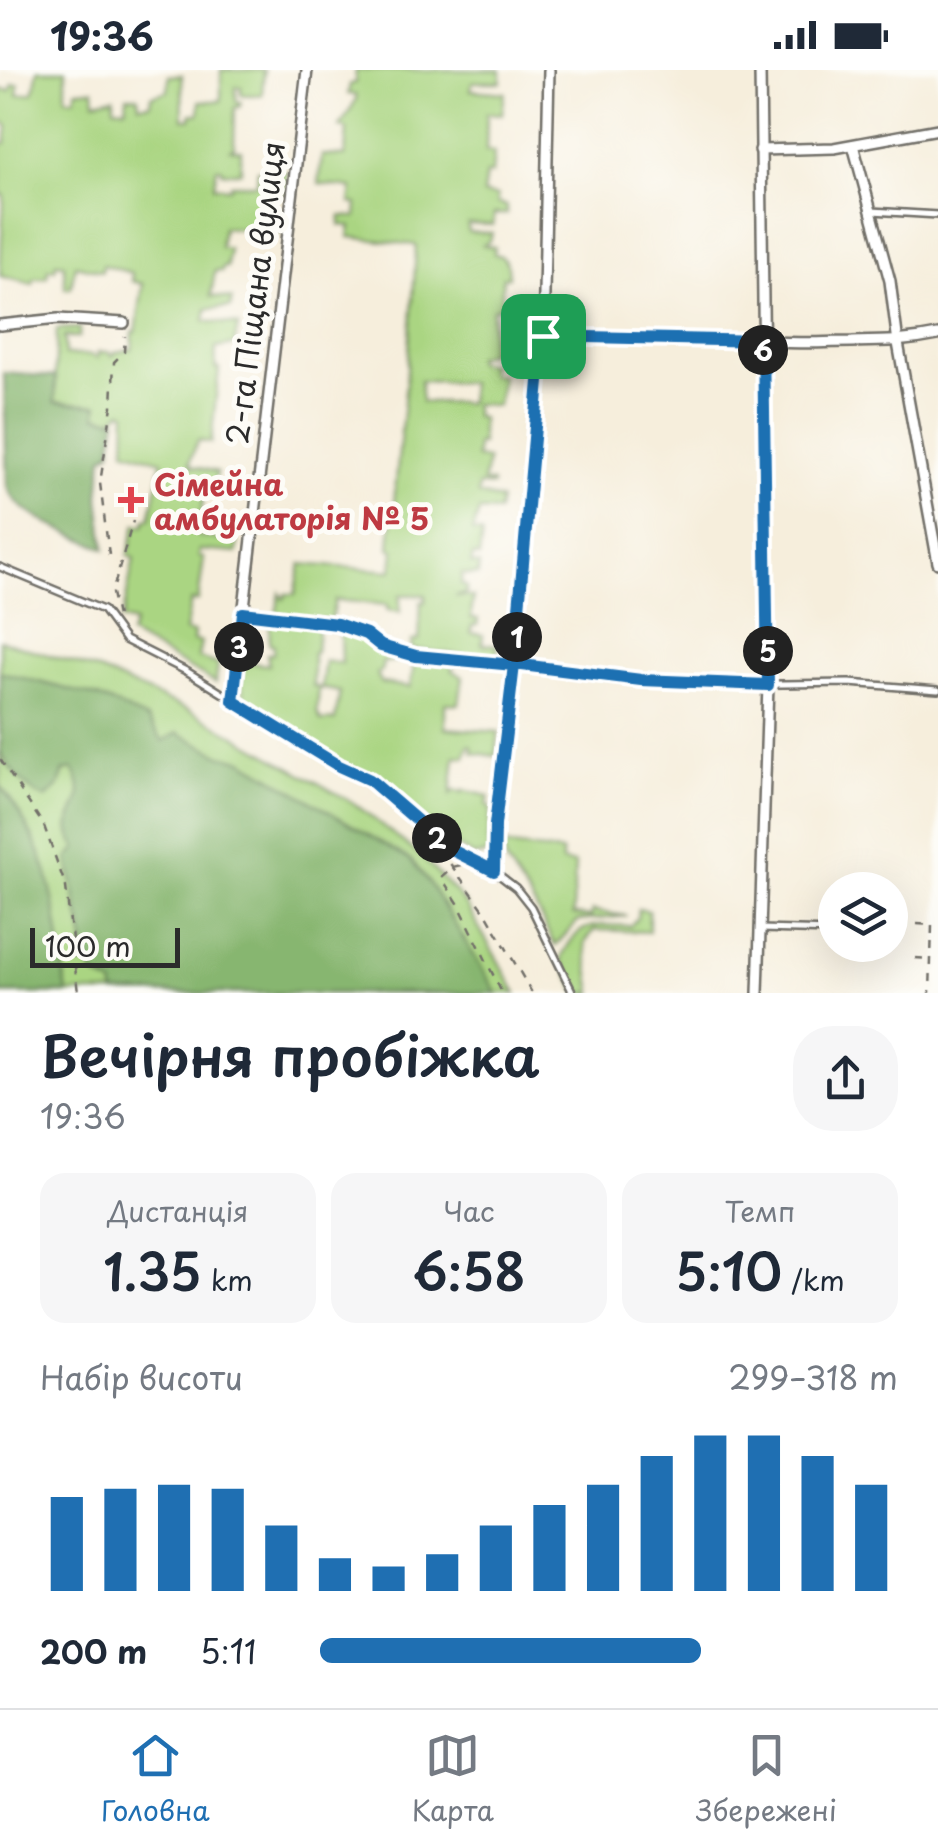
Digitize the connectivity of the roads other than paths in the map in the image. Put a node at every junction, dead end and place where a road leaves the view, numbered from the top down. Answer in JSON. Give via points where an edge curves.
{"nodes":[{"id":1,"x":306,"y":70,"type":"edge"},
{"id":2,"x":549,"y":70,"type":"edge"},
{"id":3,"x":760,"y":70,"type":"edge"},
{"id":4,"x":938,"y":129,"type":"edge"},
{"id":5,"x":853,"y":145,"type":"junction"},
{"id":6,"x":760,"y":150,"type":"junction"},
{"id":7,"x":872,"y":212,"type":"junction"},
{"id":8,"x":938,"y":214,"type":"edge"},
{"id":9,"x":124,"y":322,"type":"dead end"},
{"id":10,"x":0,"y":325,"type":"edge"},
{"id":11,"x":938,"y":335,"type":"edge"},
{"id":12,"x":543,"y":336,"type":"junction"},
{"id":13,"x":763,"y":341,"type":"junction"},
{"id":14,"x":898,"y":344,"type":"junction"},
{"id":15,"x":934,"y":516,"type":"edge"},
{"id":16,"x":938,"y":563,"type":"edge"},
{"id":17,"x":0,"y":567,"type":"edge"},
{"id":18,"x":243,"y":613,"type":"junction"},
{"id":19,"x":514,"y":665,"type":"junction"},
{"id":20,"x":768,"y":685,"type":"junction"},
{"id":21,"x":938,"y":690,"type":"edge"},
{"id":22,"x":233,"y":701,"type":"junction"},
{"id":23,"x":494,"y":871,"type":"junction"},
{"id":24,"x":760,"y":929,"type":"junction"},
{"id":25,"x":818,"y":930,"type":"edge"},
{"id":26,"x":573,"y":993,"type":"edge"},
{"id":27,"x":758,"y":993,"type":"edge"}],
"edges":[{"from":1,"to":18,"type":"street","name":"2-га Піщана вулиця"},
{"from":2,"to":12,"type":"street"},
{"from":3,"to":6,"type":"street"},
{"from":4,"to":5,"type":"street"},
{"from":5,"to":6,"type":"street"},
{"from":5,"to":7,"type":"street"},
{"from":6,"to":13,"type":"street"},
{"from":7,"to":8,"type":"lane"},
{"from":7,"to":14,"type":"street"},
{"from":9,"to":10,"type":"street"},
{"from":11,"to":14,"type":"street"},
{"from":12,"to":13,"type":"street"},
{"from":12,"to":19,"type":"street"},
{"from":13,"to":14,"type":"street"},
{"from":13,"to":20,"type":"street"},
{"from":14,"to":15,"type":"street"},
{"from":15,"to":16,"type":"street"},
{"from":17,"to":22,"type":"lane","via":[[102,610],[126,640]]},
{"from":18,"to":19,"type":"lane","via":[[337,624],[416,656]]},
{"from":18,"to":22,"type":"street","name":"2-га Піщана вулиця"},
{"from":19,"to":20,"type":"lane"},
{"from":19,"to":23,"type":"street"},
{"from":20,"to":21,"type":"lane"},
{"from":20,"to":24,"type":"street"},
{"from":22,"to":23,"type":"lane","via":[[370,780],[450,849]]},
{"from":23,"to":26,"type":"lane","via":[[531,906]]},
{"from":24,"to":25,"type":"lane"},
{"from":24,"to":27,"type":"street"}]}
